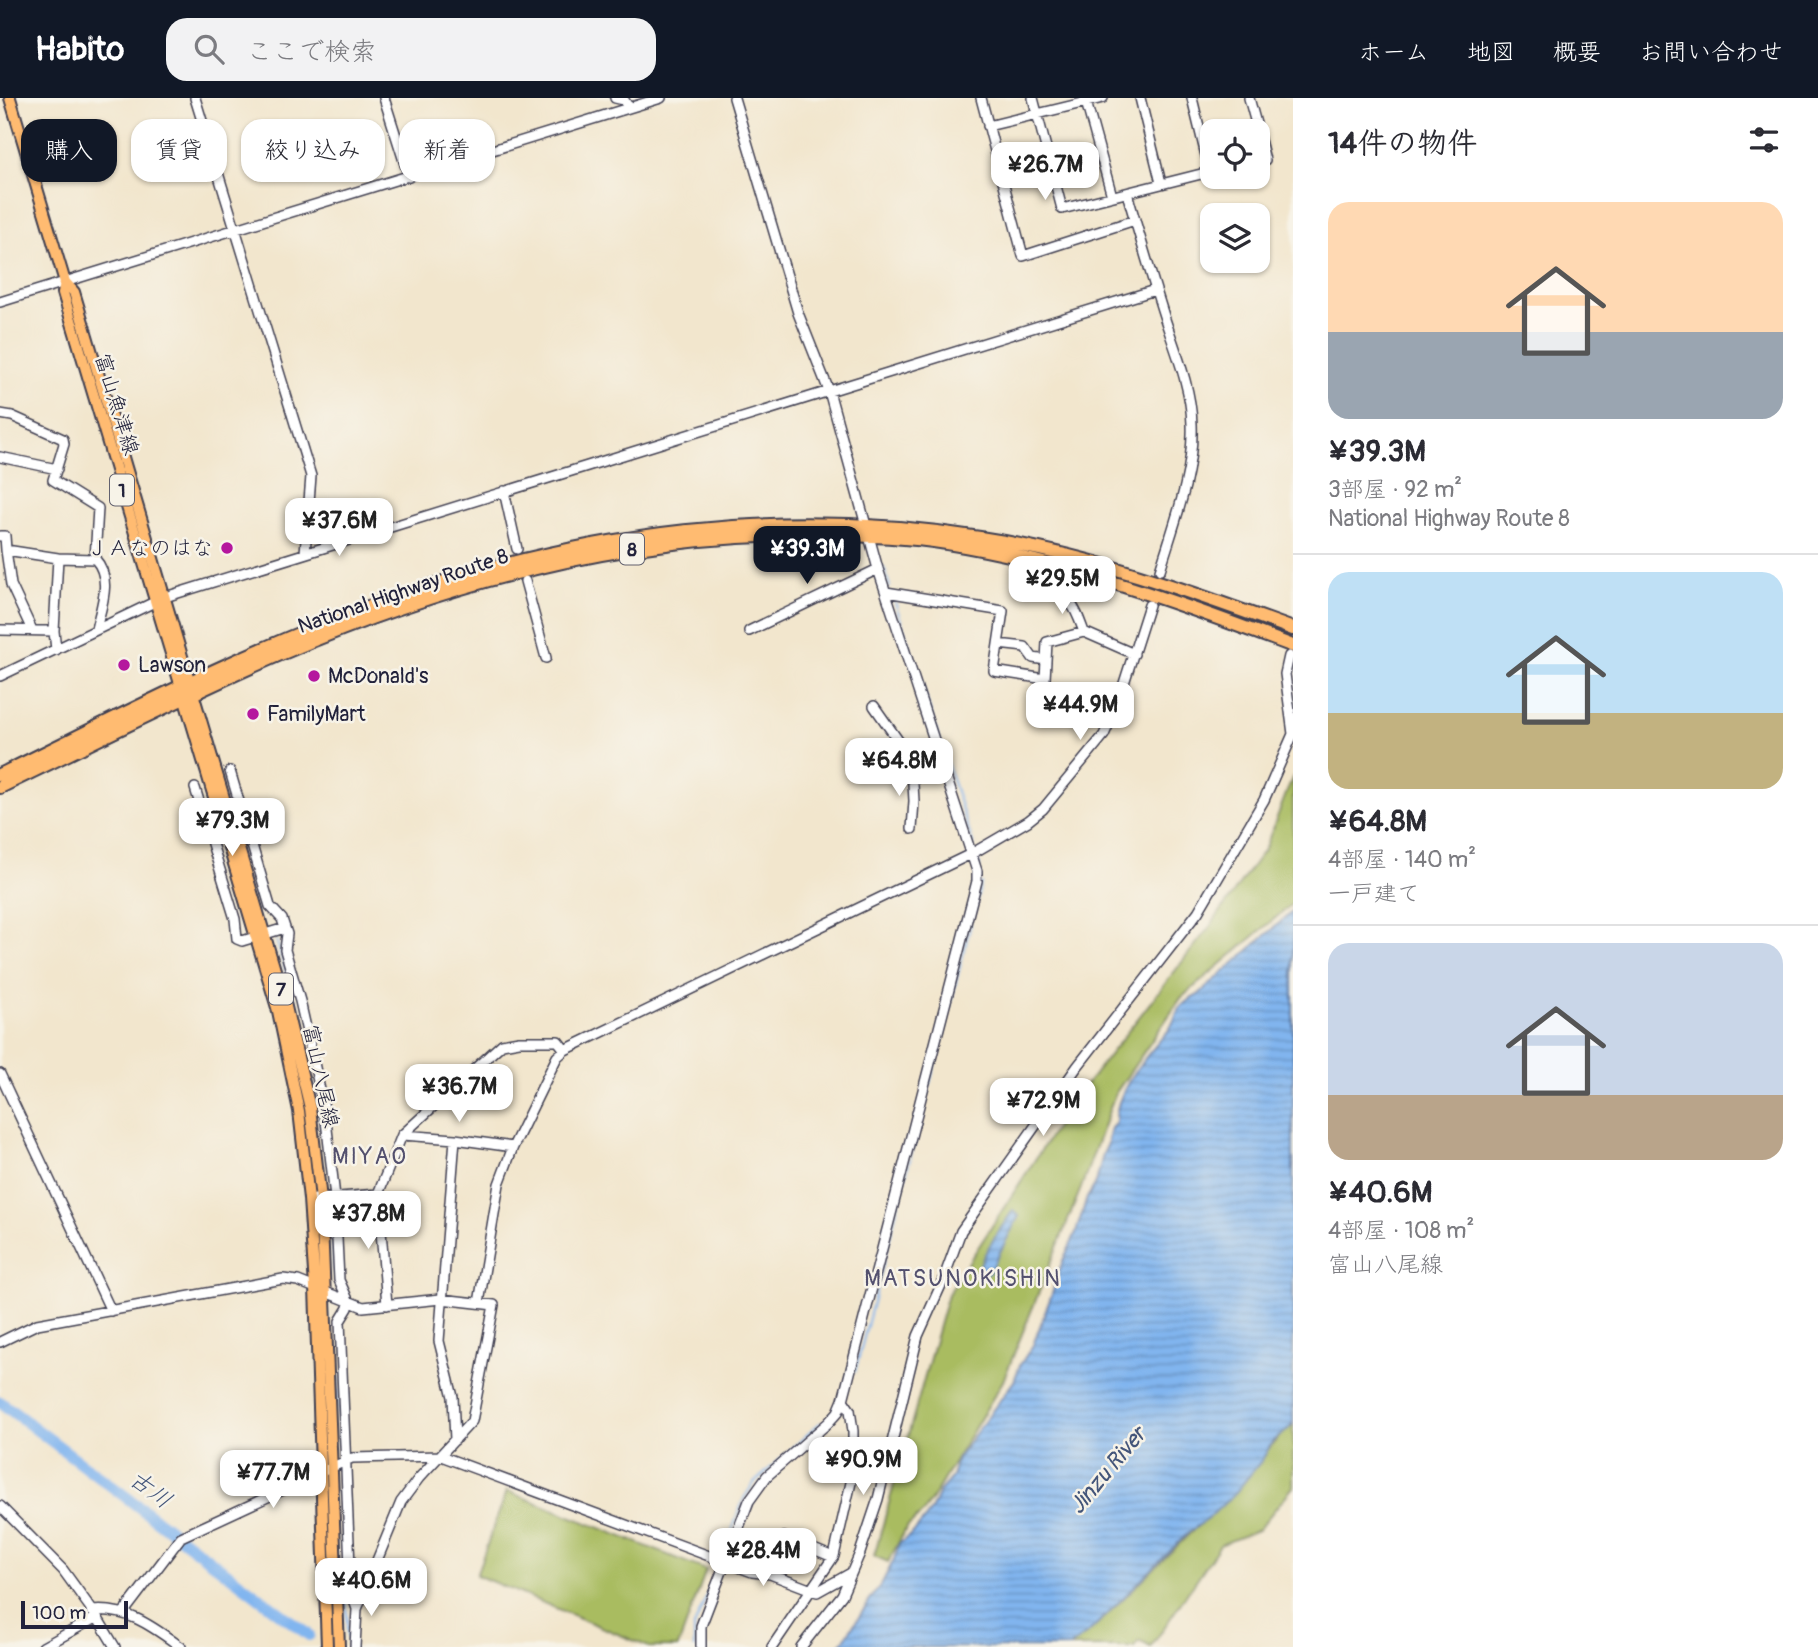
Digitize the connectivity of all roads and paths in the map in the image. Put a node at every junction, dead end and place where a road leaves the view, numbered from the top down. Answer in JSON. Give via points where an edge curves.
{"nodes":[{"id":1,"x":10,"y":98,"type":"edge"},
{"id":2,"x":195,"y":98,"type":"edge"},
{"id":3,"x":384,"y":98,"type":"edge"},
{"id":4,"x":615,"y":98,"type":"edge"},
{"id":5,"x":661,"y":98,"type":"edge"},
{"id":6,"x":734,"y":98,"type":"edge"},
{"id":7,"x":981,"y":98,"type":"edge"},
{"id":8,"x":1033,"y":98,"type":"edge"},
{"id":9,"x":1103,"y":98,"type":"edge"},
{"id":10,"x":1140,"y":98,"type":"edge"},
{"id":11,"x":1192,"y":98,"type":"edge"},
{"id":12,"x":1250,"y":98,"type":"edge"},
{"id":13,"x":1086,"y":100,"type":"edge"},
{"id":14,"x":629,"y":108,"type":"junction"},
{"id":15,"x":1037,"y":114,"type":"junction"},
{"id":16,"x":1255,"y":119,"type":"edge"},
{"id":17,"x":988,"y":126,"type":"junction"},
{"id":18,"x":1200,"y":129,"type":"edge"},
{"id":19,"x":399,"y":145,"type":"edge"},
{"id":20,"x":495,"y":150,"type":"edge"},
{"id":21,"x":1200,"y":174,"type":"edge"},
{"id":22,"x":399,"y":180,"type":"edge"},
{"id":23,"x":1161,"y":183,"type":"junction"},
{"id":24,"x":1127,"y":193,"type":"junction"},
{"id":25,"x":1112,"y":196,"type":"junction"},
{"id":26,"x":1135,"y":220,"type":"junction"},
{"id":27,"x":235,"y":230,"type":"junction"},
{"id":28,"x":65,"y":282,"type":"junction"},
{"id":29,"x":1155,"y":290,"type":"junction"},
{"id":30,"x":0,"y":302,"type":"edge"},
{"id":31,"x":829,"y":391,"type":"junction"},
{"id":32,"x":0,"y":414,"type":"edge"},
{"id":33,"x":0,"y":457,"type":"edge"},
{"id":34,"x":57,"y":469,"type":"junction"},
{"id":35,"x":504,"y":491,"type":"junction"},
{"id":36,"x":868,"y":531,"type":"junction"},
{"id":37,"x":0,"y":536,"type":"edge"},
{"id":38,"x":517,"y":549,"type":"dead end"},
{"id":39,"x":6,"y":550,"type":"junction"},
{"id":40,"x":305,"y":553,"type":"junction"},
{"id":41,"x":58,"y":558,"type":"junction"},
{"id":42,"x":95,"y":559,"type":"junction"},
{"id":43,"x":878,"y":569,"type":"junction"},
{"id":44,"x":1160,"y":570,"type":"dead end"},
{"id":45,"x":525,"y":581,"type":"dead end"},
{"id":46,"x":886,"y":592,"type":"junction"},
{"id":47,"x":1045,"y":592,"type":"dead end"},
{"id":48,"x":160,"y":599,"type":"junction"},
{"id":49,"x":1149,"y":605,"type":"dead end"},
{"id":50,"x":96,"y":629,"type":"junction"},
{"id":51,"x":1293,"y":629,"type":"edge"},
{"id":52,"x":0,"y":630,"type":"edge"},
{"id":53,"x":32,"y":631,"type":"junction"},
{"id":54,"x":54,"y":631,"type":"junction"},
{"id":55,"x":749,"y":631,"type":"dead end"},
{"id":56,"x":1084,"y":632,"type":"junction"},
{"id":57,"x":998,"y":644,"type":"junction"},
{"id":58,"x":56,"y":650,"type":"junction"},
{"id":59,"x":1291,"y":651,"type":"edge"},
{"id":60,"x":1134,"y":654,"type":"junction"},
{"id":61,"x":546,"y":659,"type":"dead end"},
{"id":62,"x":1046,"y":660,"type":"junction"},
{"id":63,"x":0,"y":676,"type":"edge"},
{"id":64,"x":187,"y":690,"type":"junction"},
{"id":65,"x":874,"y":706,"type":"dead end"},
{"id":66,"x":1293,"y":734,"type":"edge"},
{"id":67,"x":941,"y":761,"type":"junction"},
{"id":68,"x":912,"y":767,"type":"junction"},
{"id":69,"x":230,"y":771,"type":"dead end"},
{"id":70,"x":0,"y":775,"type":"edge"},
{"id":71,"x":0,"y":787,"type":"edge"},
{"id":72,"x":195,"y":788,"type":"dead end"},
{"id":73,"x":912,"y":829,"type":"dead end"},
{"id":74,"x":973,"y":853,"type":"junction"},
{"id":75,"x":285,"y":928,"type":"junction"},
{"id":76,"x":260,"y":935,"type":"junction"},
{"id":77,"x":565,"y":1050,"type":"junction"},
{"id":78,"x":0,"y":1074,"type":"edge"},
{"id":79,"x":402,"y":1135,"type":"junction"},
{"id":80,"x":455,"y":1139,"type":"junction"},
{"id":81,"x":513,"y":1147,"type":"junction"},
{"id":82,"x":378,"y":1194,"type":"junction"},
{"id":83,"x":335,"y":1197,"type":"junction"},
{"id":84,"x":315,"y":1199,"type":"junction"},
{"id":85,"x":320,"y":1290,"type":"junction"},
{"id":86,"x":441,"y":1299,"type":"junction"},
{"id":87,"x":349,"y":1301,"type":"junction"},
{"id":88,"x":479,"y":1303,"type":"junction"},
{"id":89,"x":387,"y":1305,"type":"junction"},
{"id":90,"x":111,"y":1311,"type":"junction"},
{"id":91,"x":0,"y":1342,"type":"edge"},
{"id":92,"x":843,"y":1400,"type":"junction"},
{"id":93,"x":455,"y":1440,"type":"junction"},
{"id":94,"x":441,"y":1456,"type":"junction"},
{"id":95,"x":347,"y":1461,"type":"junction"},
{"id":96,"x":332,"y":1467,"type":"junction"},
{"id":97,"x":321,"y":1471,"type":"junction"},
{"id":98,"x":0,"y":1506,"type":"edge"},
{"id":99,"x":784,"y":1537,"type":"dead end"},
{"id":100,"x":833,"y":1558,"type":"junction"},
{"id":101,"x":725,"y":1561,"type":"junction"},
{"id":102,"x":852,"y":1572,"type":"junction"},
{"id":103,"x":812,"y":1591,"type":"junction"},
{"id":104,"x":357,"y":1609,"type":"junction"},
{"id":105,"x":124,"y":1612,"type":"junction"},
{"id":106,"x":94,"y":1614,"type":"junction"},
{"id":107,"x":43,"y":1647,"type":"edge"},
{"id":108,"x":115,"y":1647,"type":"edge"},
{"id":109,"x":181,"y":1647,"type":"edge"},
{"id":110,"x":327,"y":1647,"type":"edge"},
{"id":111,"x":339,"y":1647,"type":"edge"},
{"id":112,"x":355,"y":1647,"type":"edge"},
{"id":113,"x":701,"y":1647,"type":"edge"},
{"id":114,"x":772,"y":1647,"type":"edge"},
{"id":115,"x":801,"y":1647,"type":"edge"}],
"edges":[{"from":1,"to":28,"type":"main road","name":"富山魚津線","number":"1"},
{"from":2,"to":27,"type":"street"},
{"from":3,"to":19,"type":"street"},
{"from":4,"to":14,"type":"street","via":[[624,100]]},
{"from":5,"to":14,"type":"street"},
{"from":6,"to":31,"type":"street","via":[[798,313]]},
{"from":7,"to":17,"type":"street"},
{"from":8,"to":15,"type":"street"},
{"from":9,"to":13,"type":"street"},
{"from":10,"to":23,"type":"street"},
{"from":11,"to":18,"type":"street"},
{"from":12,"to":16,"type":"street"},
{"from":13,"to":15,"type":"street"},
{"from":13,"to":25,"type":"street"},
{"from":14,"to":20,"type":"street"},
{"from":15,"to":17,"type":"street"},
{"from":15,"to":25,"type":"street","via":[[1062,208]]},
{"from":17,"to":26,"type":"street","via":[[1023,256]]},
{"from":21,"to":23,"type":"street"},
{"from":22,"to":27,"type":"street"},
{"from":23,"to":24,"type":"street"},
{"from":24,"to":25,"type":"street"},
{"from":24,"to":26,"type":"street"},
{"from":26,"to":29,"type":"street"},
{"from":27,"to":28,"type":"street"},
{"from":27,"to":40,"type":"street","via":[[311,476]]},
{"from":28,"to":30,"type":"street"},
{"from":28,"to":48,"type":"main road","name":"富山魚津線","number":"1","via":[[74,292]]},
{"from":29,"to":31,"type":"street"},
{"from":29,"to":44,"type":"street","via":[[1186,385],[1192,424],[1179,508]]},
{"from":31,"to":35,"type":"street"},
{"from":31,"to":36,"type":"street"},
{"from":32,"to":34,"type":"street","via":[[62,439]]},
{"from":33,"to":34,"type":"street"},
{"from":34,"to":42,"type":"street","via":[[53,480],[99,508]]},
{"from":35,"to":38,"type":"street"},
{"from":35,"to":40,"type":"street"},
{"from":36,"to":43,"type":"street"},
{"from":36,"to":51,"type":"highway","name":"National Highway Route 8","number":"8","via":[[947,533],[1042,551],[1216,601]]},
{"from":36,"to":59,"type":"highway","name":"National Highway Route 8","number":"8","via":[[944,542],[1095,575],[1210,614]]},
{"from":36,"to":64,"type":"highway","name":"National Highway Route 8","number":"8","via":[[750,524],[684,530],[531,557],[396,597],[311,629]]},
{"from":37,"to":39,"type":"street","via":[[5,536]]},
{"from":39,"to":41,"type":"street"},
{"from":39,"to":53,"type":"street","via":[[11,585]]},
{"from":40,"to":48,"type":"street"},
{"from":41,"to":42,"type":"street"},
{"from":41,"to":54,"type":"street"},
{"from":42,"to":50,"type":"street","via":[[106,585]]},
{"from":43,"to":46,"type":"street"},
{"from":43,"to":55,"type":"street"},
{"from":45,"to":61,"type":"street"},
{"from":46,"to":57,"type":"street","via":[[1003,611]]},
{"from":46,"to":67,"type":"street"},
{"from":47,"to":56,"type":"street","via":[[1074,606]]},
{"from":48,"to":50,"type":"street"},
{"from":48,"to":64,"type":"main road","name":"富山魚津線","number":"1"},
{"from":49,"to":60,"type":"street"},
{"from":50,"to":58,"type":"street"},
{"from":52,"to":53,"type":"street"},
{"from":53,"to":54,"type":"street"},
{"from":54,"to":58,"type":"street"},
{"from":56,"to":60,"type":"street"},
{"from":56,"to":62,"type":"street","via":[[1047,642]]},
{"from":57,"to":62,"type":"street","via":[[1025,647],[1033,657]]},
{"from":57,"to":62,"type":"street","via":[[994,671],[1045,679]]},
{"from":58,"to":63,"type":"street"},
{"from":59,"to":66,"type":"street","via":[[1285,674]]},
{"from":60,"to":74,"type":"street","via":[[1104,734],[1072,775],[1028,821]]},
{"from":64,"to":70,"type":"highway","name":"National Highway Route 8","number":"8"},
{"from":64,"to":71,"type":"highway","name":"National Highway Route 8","number":"8"},
{"from":64,"to":76,"type":"main road","name":"富山八尾線","number":"7"},
{"from":65,"to":68,"type":"street"},
{"from":66,"to":102,"type":"street","via":[[1264,800],[1198,912],[1077,1067],[961,1231],[918,1336],[878,1499]]},
{"from":67,"to":68,"type":"street"},
{"from":67,"to":74,"type":"street"},
{"from":68,"to":73,"type":"street"},
{"from":69,"to":75,"type":"street","via":[[270,906]]},
{"from":72,"to":76,"type":"street","via":[[237,939]]},
{"from":74,"to":77,"type":"street"},
{"from":74,"to":92,"type":"street","via":[[977,881]]},
{"from":75,"to":76,"type":"street"},
{"from":75,"to":83,"type":"street","via":[[285,950],[325,1112]]},
{"from":76,"to":84,"type":"main road","name":"富山八尾線","number":"7","via":[[286,1007],[310,1108]]},
{"from":77,"to":79,"type":"street","via":[[558,1041],[502,1044]]},
{"from":77,"to":81,"type":"street","via":[[549,1072]]},
{"from":78,"to":90,"type":"street"},
{"from":79,"to":80,"type":"street"},
{"from":79,"to":82,"type":"street"},
{"from":80,"to":81,"type":"street"},
{"from":80,"to":86,"type":"street"},
{"from":81,"to":88,"type":"street","via":[[499,1184]]},
{"from":82,"to":83,"type":"street"},
{"from":82,"to":89,"type":"street"},
{"from":83,"to":84,"type":"street"},
{"from":83,"to":87,"type":"street","via":[[339,1280]]},
{"from":84,"to":85,"type":"main road","name":"富山八尾線","number":"7"},
{"from":85,"to":87,"type":"street"},
{"from":85,"to":90,"type":"street","via":[[283,1279]]},
{"from":85,"to":96,"type":"main road","name":"富山八尾線","number":"7"},
{"from":85,"to":97,"type":"main road","name":"富山八尾線","number":"7"},
{"from":86,"to":88,"type":"street"},
{"from":86,"to":89,"type":"street"},
{"from":86,"to":93,"type":"street","via":[[439,1341],[453,1397]]},
{"from":87,"to":89,"type":"street","via":[[363,1307]]},
{"from":87,"to":95,"type":"street","via":[[340,1321]]},
{"from":88,"to":93,"type":"street","via":[[494,1305],[472,1421]]},
{"from":90,"to":91,"type":"street","via":[[37,1324]]},
{"from":92,"to":100,"type":"street","via":[[850,1410],[853,1431],[853,1474]]},
{"from":92,"to":101,"type":"street","via":[[828,1423],[758,1487]]},
{"from":93,"to":94,"type":"street"},
{"from":94,"to":95,"type":"street"},
{"from":94,"to":101,"type":"street"},
{"from":94,"to":104,"type":"street","via":[[401,1502]]},
{"from":95,"to":96,"type":"street"},
{"from":95,"to":104,"type":"street","via":[[351,1592]]},
{"from":96,"to":97,"type":"street"},
{"from":96,"to":111,"type":"main road","name":"富山八尾線","number":"7"},
{"from":97,"to":105,"type":"street","via":[[181,1537]]},
{"from":97,"to":110,"type":"main road","name":"富山八尾線","number":"7"},
{"from":98,"to":106,"type":"street","via":[[62,1570]]},
{"from":99,"to":100,"type":"street"},
{"from":100,"to":103,"type":"street"},
{"from":101,"to":103,"type":"street"},
{"from":101,"to":113,"type":"street","via":[[701,1626]]},
{"from":102,"to":103,"type":"street"},
{"from":102,"to":115,"type":"street","via":[[842,1595]]},
{"from":103,"to":114,"type":"street"},
{"from":104,"to":112,"type":"street"},
{"from":105,"to":106,"type":"street"},
{"from":105,"to":109,"type":"street","via":[[149,1623]]},
{"from":106,"to":107,"type":"street"},
{"from":106,"to":108,"type":"street"}]}
